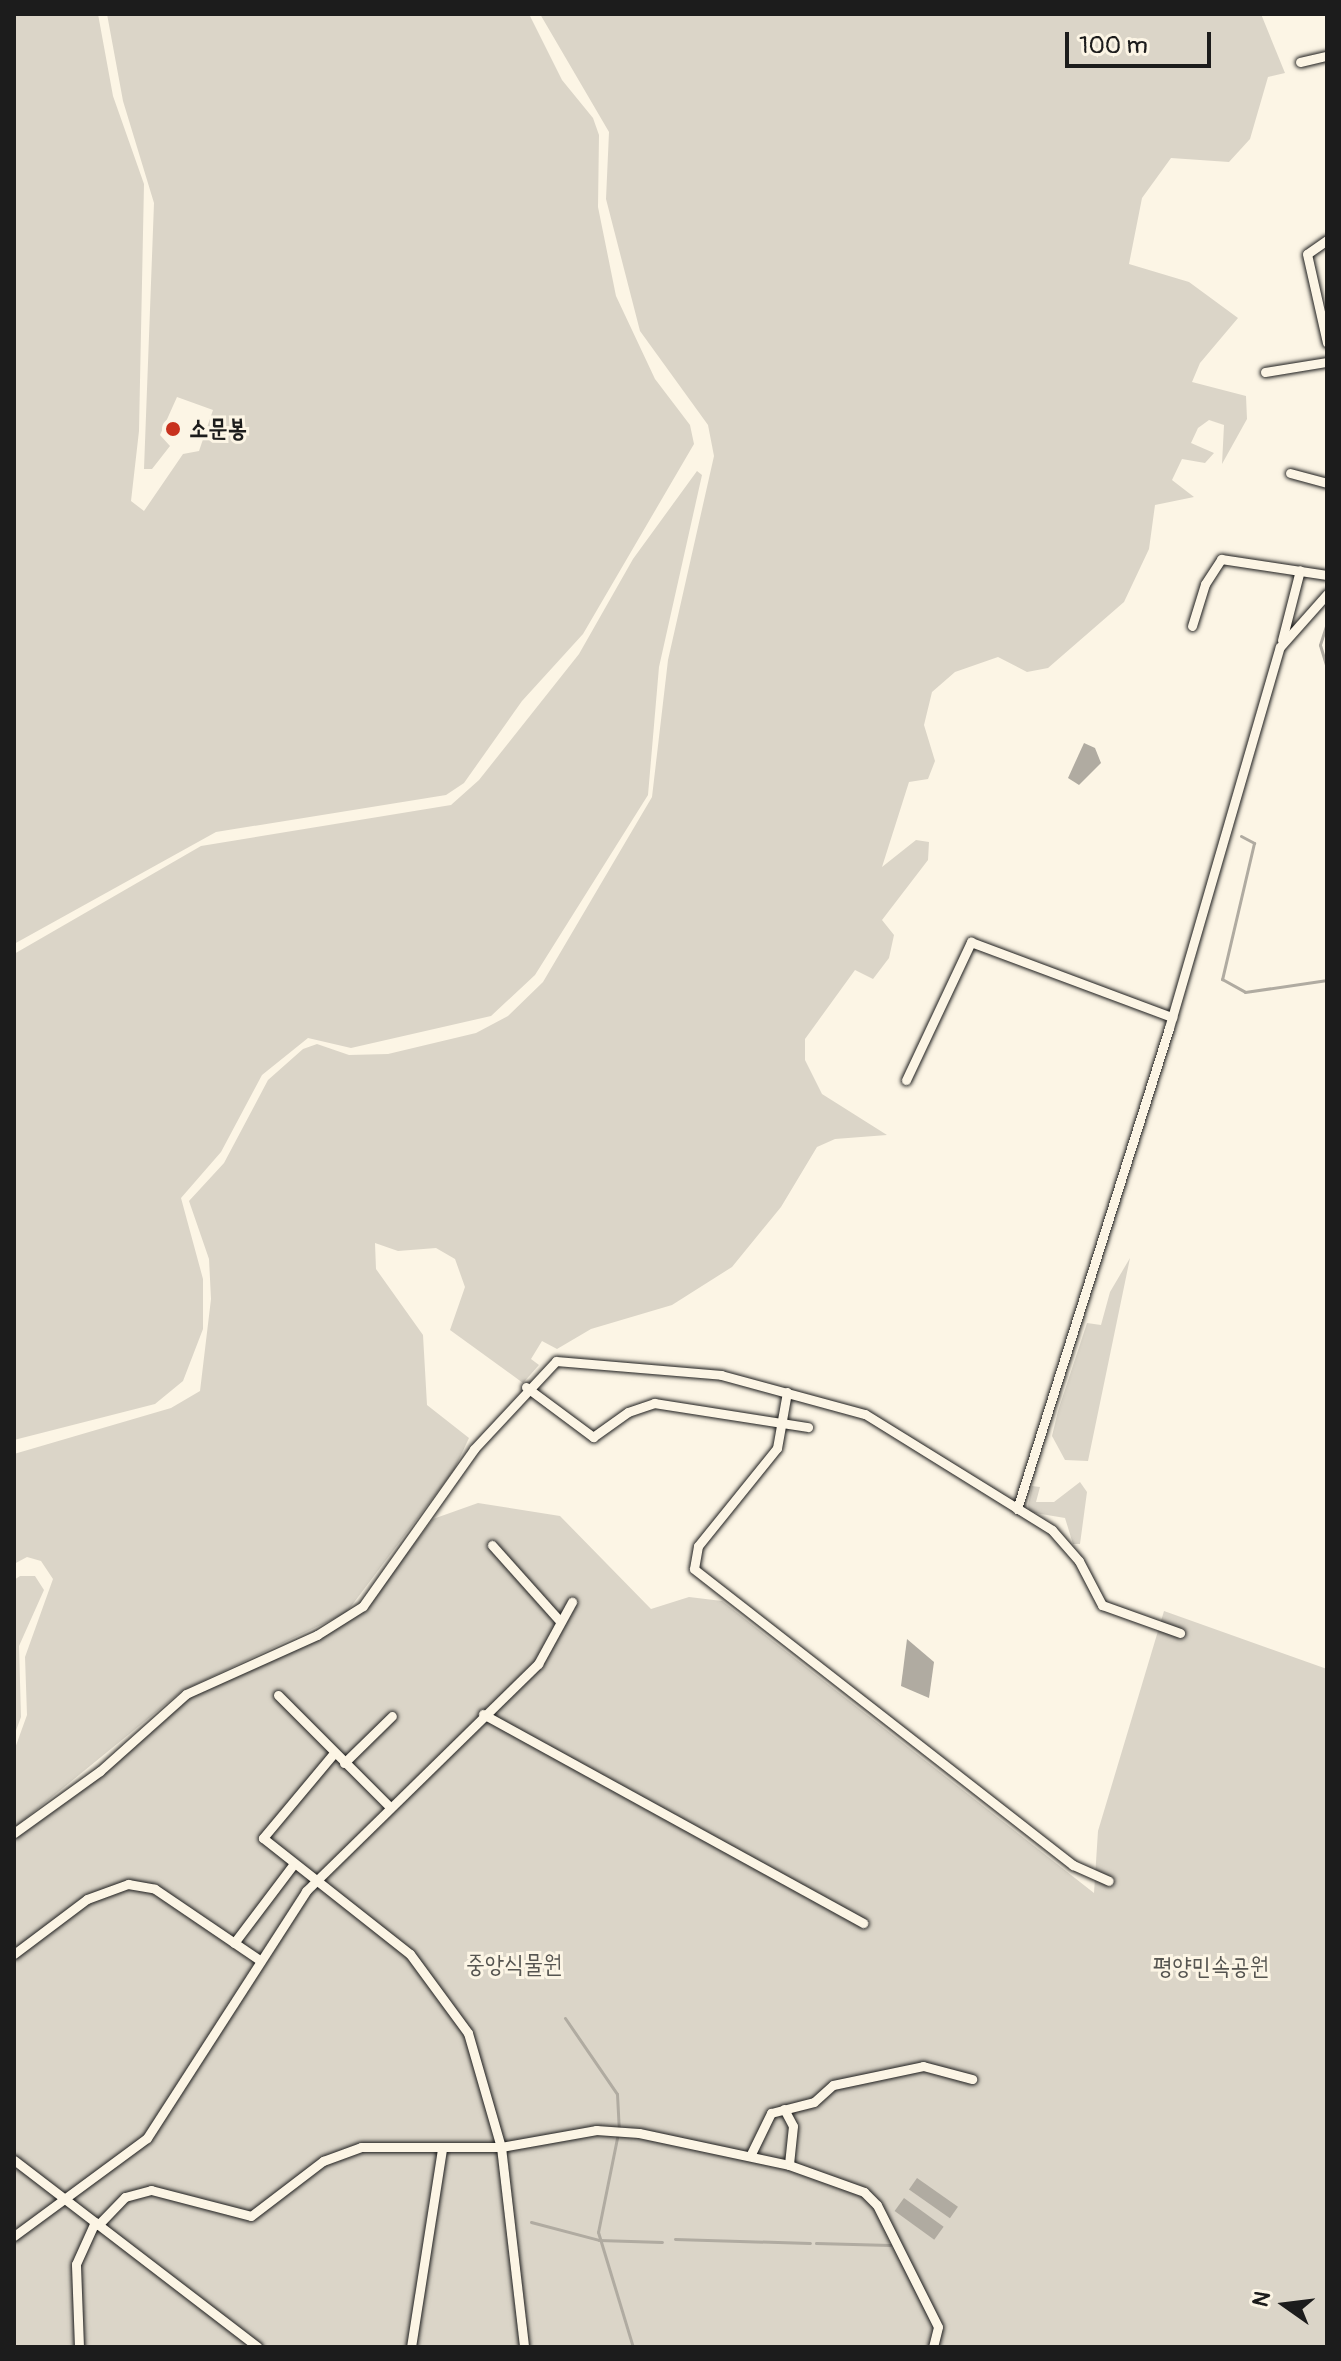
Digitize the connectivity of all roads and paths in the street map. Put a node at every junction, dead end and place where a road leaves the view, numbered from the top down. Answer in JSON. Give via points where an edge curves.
{"nodes":[{"id":1,"x":1327,"y":56,"type":"edge"},
{"id":2,"x":1300,"y":62,"type":"dead end"},
{"id":3,"x":1327,"y":240,"type":"edge"},
{"id":4,"x":1327,"y":343,"type":"edge"},
{"id":5,"x":1327,"y":362,"type":"edge"},
{"id":6,"x":1265,"y":372,"type":"dead end"},
{"id":7,"x":1290,"y":473,"type":"dead end"},
{"id":8,"x":1327,"y":483,"type":"edge"},
{"id":9,"x":1300,"y":570,"type":"junction"},
{"id":10,"x":1327,"y":575,"type":"edge"},
{"id":11,"x":1327,"y":594,"type":"edge"},
{"id":12,"x":1192,"y":626,"type":"dead end"},
{"id":13,"x":1280,"y":647,"type":"junction"},
{"id":14,"x":1172,"y":1017,"type":"junction"},
{"id":15,"x":906,"y":1080,"type":"dead end"},
{"id":16,"x":526,"y":1387,"type":"junction"},
{"id":17,"x":787,"y":1392,"type":"junction"},
{"id":18,"x":782,"y":1423,"type":"junction"},
{"id":19,"x":808,"y":1427,"type":"dead end"},
{"id":20,"x":1017,"y":1509,"type":"junction"},
{"id":21,"x":492,"y":1545,"type":"dead end"},
{"id":22,"x":572,"y":1602,"type":"dead end"},
{"id":23,"x":559,"y":1620,"type":"junction"},
{"id":24,"x":1180,"y":1633,"type":"dead end"},
{"id":25,"x":278,"y":1695,"type":"dead end"},
{"id":26,"x":483,"y":1714,"type":"junction"},
{"id":27,"x":392,"y":1716,"type":"dead end"},
{"id":28,"x":334,"y":1753,"type":"junction"},
{"id":29,"x":344,"y":1763,"type":"junction"},
{"id":30,"x":388,"y":1805,"type":"junction"},
{"id":31,"x":14,"y":1833,"type":"edge"},
{"id":32,"x":293,"y":1865,"type":"junction"},
{"id":33,"x":316,"y":1879,"type":"junction"},
{"id":34,"x":1109,"y":1881,"type":"dead end"},
{"id":35,"x":863,"y":1923,"type":"dead end"},
{"id":36,"x":234,"y":1943,"type":"junction"},
{"id":37,"x":14,"y":1954,"type":"edge"},
{"id":38,"x":258,"y":1959,"type":"junction"},
{"id":39,"x":972,"y":2079,"type":"dead end"},
{"id":40,"x":784,"y":2109,"type":"junction"},
{"id":41,"x":501,"y":2147,"type":"junction"},
{"id":42,"x":442,"y":2148,"type":"junction"},
{"id":43,"x":750,"y":2156,"type":"junction"},
{"id":44,"x":14,"y":2160,"type":"edge"},
{"id":45,"x":789,"y":2165,"type":"junction"},
{"id":46,"x":63,"y":2198,"type":"junction"},
{"id":47,"x":96,"y":2224,"type":"junction"},
{"id":48,"x":14,"y":2236,"type":"edge"},
{"id":49,"x":79,"y":2347,"type":"edge"},
{"id":50,"x":258,"y":2347,"type":"edge"},
{"id":51,"x":411,"y":2347,"type":"edge"},
{"id":52,"x":524,"y":2347,"type":"edge"},
{"id":53,"x":933,"y":2347,"type":"edge"}],
"edges":[{"from":1,"to":2,"type":"street"},
{"from":3,"to":4,"type":"street","via":[[1307,254]]},
{"from":5,"to":6,"type":"street"},
{"from":7,"to":8,"type":"street"},
{"from":9,"to":10,"type":"street"},
{"from":9,"to":12,"type":"street","via":[[1221,559],[1205,584]]},
{"from":9,"to":13,"type":"street"},
{"from":11,"to":13,"type":"street"},
{"from":13,"to":14,"type":"street"},
{"from":14,"to":15,"type":"street","via":[[971,942]]},
{"from":14,"to":20,"type":"street"},
{"from":16,"to":17,"type":"street","via":[[547,1366],[565,1360],[721,1375]]},
{"from":16,"to":18,"type":"street","via":[[593,1437],[628,1412],[654,1403]]},
{"from":16,"to":31,"type":"street","via":[[474,1449],[363,1606],[300,1644],[201,1684],[100,1771]]},
{"from":17,"to":18,"type":"street"},
{"from":17,"to":20,"type":"street","via":[[865,1414]]},
{"from":18,"to":19,"type":"street"},
{"from":18,"to":34,"type":"street","via":[[777,1448],[698,1546],[694,1569],[1073,1865]]},
{"from":20,"to":24,"type":"street","via":[[1069,1548],[1102,1605]]},
{"from":21,"to":23,"type":"street"},
{"from":22,"to":23,"type":"street"},
{"from":23,"to":26,"type":"street","via":[[538,1664]]},
{"from":25,"to":28,"type":"street"},
{"from":26,"to":30,"type":"street"},
{"from":26,"to":35,"type":"street"},
{"from":27,"to":29,"type":"street"},
{"from":28,"to":29,"type":"street"},
{"from":28,"to":32,"type":"street","via":[[263,1838]]},
{"from":29,"to":30,"type":"street"},
{"from":30,"to":33,"type":"street"},
{"from":32,"to":33,"type":"street"},
{"from":32,"to":36,"type":"street"},
{"from":33,"to":38,"type":"street"},
{"from":33,"to":41,"type":"street","via":[[374,1922],[433,1982],[480,2060]]},
{"from":36,"to":37,"type":"street","via":[[155,1889],[128,1884],[87,1899]]},
{"from":36,"to":38,"type":"street"},
{"from":38,"to":46,"type":"street","via":[[158,2125]]},
{"from":39,"to":40,"type":"street","via":[[943,2067],[900,2068],[833,2085],[814,2102]]},
{"from":40,"to":43,"type":"street","via":[[762,2122]]},
{"from":40,"to":45,"type":"street","via":[[793,2126]]},
{"from":41,"to":42,"type":"street"},
{"from":41,"to":43,"type":"street","via":[[608,2130]]},
{"from":41,"to":52,"type":"street"},
{"from":42,"to":47,"type":"street","via":[[338,2153],[251,2216],[160,2190],[125,2197]]},
{"from":42,"to":51,"type":"street"},
{"from":43,"to":45,"type":"street"},
{"from":44,"to":46,"type":"street"},
{"from":45,"to":53,"type":"street","via":[[854,2186],[877,2205],[938,2327]]},
{"from":46,"to":47,"type":"street"},
{"from":46,"to":48,"type":"street"},
{"from":47,"to":49,"type":"street","via":[[76,2264]]},
{"from":47,"to":50,"type":"street"}]}
